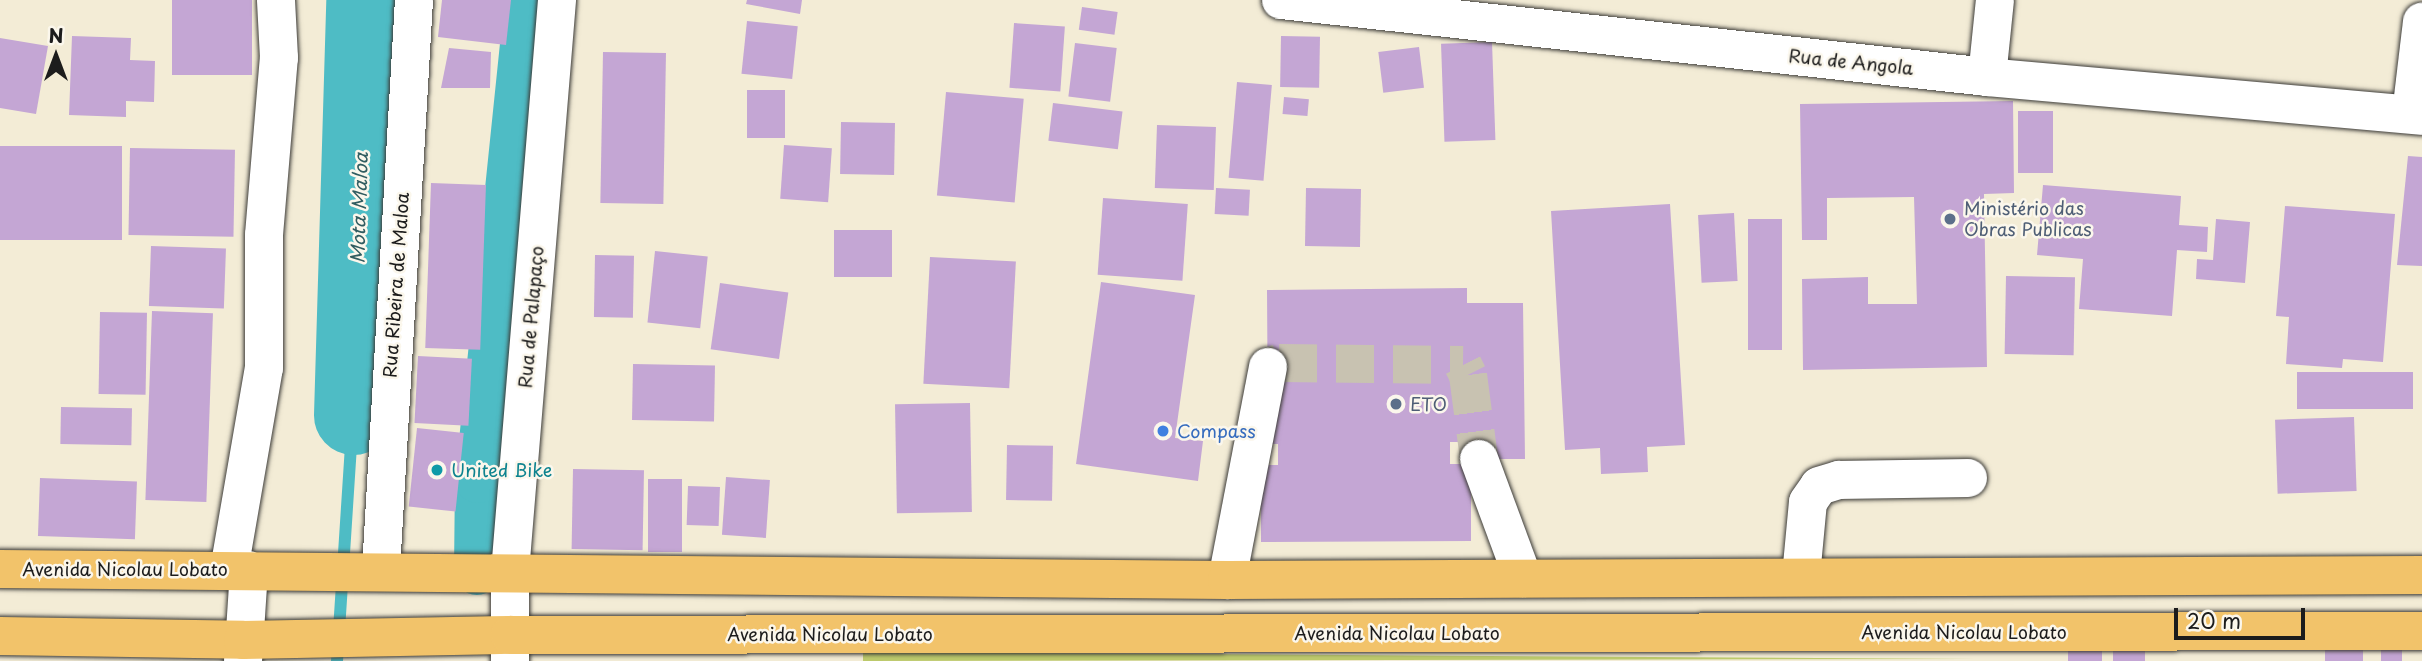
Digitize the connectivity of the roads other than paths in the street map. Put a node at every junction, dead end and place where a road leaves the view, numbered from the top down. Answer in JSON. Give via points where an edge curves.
{"nodes":[{"id":1,"x":276,"y":0,"type":"edge"},
{"id":2,"x":414,"y":0,"type":"edge"},
{"id":3,"x":557,"y":0,"type":"edge"},
{"id":4,"x":1281,"y":0,"type":"edge"},
{"id":5,"x":1995,"y":0,"type":"edge"},
{"id":6,"x":2422,"y":22,"type":"edge"},
{"id":7,"x":1987,"y":77,"type":"junction"},
{"id":8,"x":2417,"y":115,"type":"edge"},
{"id":9,"x":1268,"y":367,"type":"dead end"},
{"id":10,"x":1479,"y":459,"type":"tunnel mouth"},
{"id":11,"x":1968,"y":478,"type":"dead end"},
{"id":12,"x":0,"y":569,"type":"edge"},
{"id":13,"x":239,"y":570,"type":"junction"},
{"id":14,"x":381,"y":570,"type":"junction"},
{"id":15,"x":510,"y":572,"type":"junction"},
{"id":16,"x":2422,"y":575,"type":"edge"},
{"id":17,"x":1801,"y":576,"type":"junction"},
{"id":18,"x":1522,"y":578,"type":"junction"},
{"id":19,"x":1227,"y":580,"type":"junction"},
{"id":20,"x":2422,"y":631,"type":"edge"},
{"id":21,"x":0,"y":636,"type":"edge"},
{"id":22,"x":510,"y":648,"type":"edge"},
{"id":23,"x":243,"y":651,"type":"edge"}],
"edges":[{"from":1,"to":13,"type":"street","via":[[279,58],[264,235],[264,368]]},
{"from":2,"to":14,"type":"street","name":"Rua Ribeira de Maloa"},
{"from":3,"to":15,"type":"street","name":"Rua de Palapaço"},
{"from":4,"to":7,"type":"street","name":"Rua de Angola"},
{"from":5,"to":7,"type":"street"},
{"from":6,"to":8,"type":"street"},
{"from":7,"to":8,"type":"street","name":"Rua de Angola"},
{"from":9,"to":19,"type":"street"},
{"from":10,"to":18,"type":"street"},
{"from":11,"to":17,"type":"street","via":[[1839,480],[1819,486],[1808,502]]},
{"from":12,"to":13,"type":"main road","name":"Avenida Nicolau Lobato"},
{"from":13,"to":14,"type":"main road","name":"Avenida Nicolau Lobato"},
{"from":13,"to":23,"type":"street"},
{"from":14,"to":15,"type":"main road"},
{"from":15,"to":19,"type":"main road"},
{"from":15,"to":22,"type":"street","name":"Rua de Palapaço"},
{"from":16,"to":17,"type":"main road"},
{"from":17,"to":18,"type":"main road"},
{"from":18,"to":19,"type":"main road"},
{"from":20,"to":22,"type":"main road","name":"Avenida Nicolau Lobato"},
{"from":21,"to":23,"type":"main road"},
{"from":22,"to":23,"type":"main road","name":"Avenida Nicolau Lobato","via":[[371,636]]}]}
